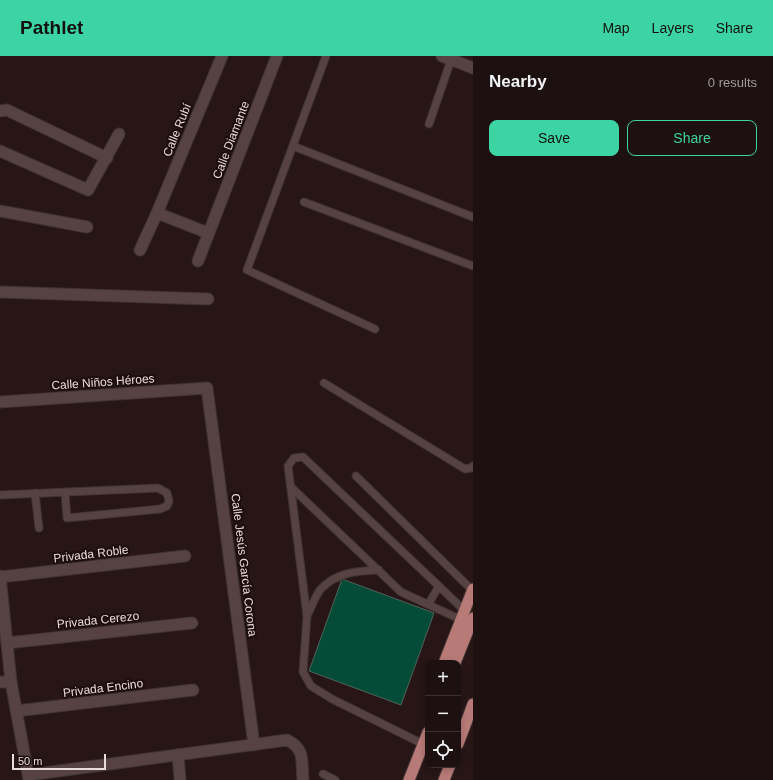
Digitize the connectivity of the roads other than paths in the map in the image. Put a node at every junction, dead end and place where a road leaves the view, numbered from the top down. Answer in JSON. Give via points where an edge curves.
{"nodes":[{"id":1,"x":222,"y":56,"type":"edge"},
{"id":2,"x":277,"y":56,"type":"edge"},
{"id":3,"x":326,"y":56,"type":"edge"},
{"id":4,"x":447,"y":58,"type":"edge"},
{"id":5,"x":473,"y":68,"type":"edge"},
{"id":6,"x":0,"y":111,"type":"edge"},
{"id":7,"x":429,"y":124,"type":"dead end"},
{"id":8,"x":119,"y":134,"type":"dead end"},
{"id":9,"x":293,"y":146,"type":"junction"},
{"id":10,"x":0,"y":151,"type":"edge"},
{"id":11,"x":108,"y":158,"type":"junction"},
{"id":12,"x":304,"y":202,"type":"dead end"},
{"id":13,"x":0,"y":211,"type":"edge"},
{"id":14,"x":157,"y":213,"type":"junction"},
{"id":15,"x":473,"y":217,"type":"edge"},
{"id":16,"x":86,"y":227,"type":"dead end"},
{"id":17,"x":208,"y":233,"type":"junction"},
{"id":18,"x":140,"y":250,"type":"dead end"},
{"id":19,"x":198,"y":261,"type":"dead end"},
{"id":20,"x":473,"y":266,"type":"edge"},
{"id":21,"x":0,"y":292,"type":"edge"},
{"id":22,"x":208,"y":299,"type":"dead end"},
{"id":23,"x":375,"y":329,"type":"dead end"},
{"id":24,"x":324,"y":383,"type":"dead end"},
{"id":25,"x":207,"y":388,"type":"joint"},
{"id":26,"x":0,"y":402,"type":"edge"},
{"id":27,"x":473,"y":466,"type":"edge"},
{"id":28,"x":356,"y":476,"type":"dead end"},
{"id":29,"x":292,"y":488,"type":"junction"},
{"id":30,"x":65,"y":492,"type":"junction"},
{"id":31,"x":35,"y":493,"type":"junction"},
{"id":32,"x":0,"y":495,"type":"edge"},
{"id":33,"x":39,"y":528,"type":"dead end"},
{"id":34,"x":184,"y":556,"type":"dead end"},
{"id":35,"x":379,"y":570,"type":"junction"},
{"id":36,"x":0,"y":576,"type":"edge"},
{"id":37,"x":439,"y":586,"type":"junction"},
{"id":38,"x":473,"y":590,"type":"edge"},
{"id":39,"x":428,"y":603,"type":"junction"},
{"id":40,"x":307,"y":616,"type":"junction"},
{"id":41,"x":468,"y":618,"type":"edge"},
{"id":42,"x":192,"y":622,"type":"dead end"},
{"id":43,"x":7,"y":643,"type":"junction"},
{"id":44,"x":446,"y":660,"type":"edge"},
{"id":45,"x":456,"y":660,"type":"edge"},
{"id":46,"x":5,"y":682,"type":"edge"},
{"id":47,"x":193,"y":690,"type":"dead end"},
{"id":48,"x":473,"y":704,"type":"edge"},
{"id":49,"x":473,"y":709,"type":"edge"},
{"id":50,"x":16,"y":711,"type":"junction"},
{"id":51,"x":466,"y":722,"type":"junction"},
{"id":52,"x":461,"y":736,"type":"edge"},
{"id":53,"x":425,"y":739,"type":"edge"},
{"id":54,"x":423,"y":744,"type":"junction"},
{"id":55,"x":254,"y":745,"type":"junction"},
{"id":56,"x":178,"y":755,"type":"junction"},
{"id":57,"x":449,"y":768,"type":"edge"},
{"id":58,"x":323,"y":774,"type":"dead end"},
{"id":59,"x":29,"y":778,"type":"edge"},
{"id":60,"x":180,"y":780,"type":"edge"},
{"id":61,"x":303,"y":780,"type":"edge"},
{"id":62,"x":335,"y":780,"type":"edge"},
{"id":63,"x":409,"y":780,"type":"edge"},
{"id":64,"x":444,"y":780,"type":"edge"}],
"edges":[{"from":1,"to":14,"type":"street","name":"Calle Rubí"},
{"from":2,"to":17,"type":"street","name":"Calle Diamante"},
{"from":3,"to":9,"type":"lane"},
{"from":4,"to":5,"type":"street"},
{"from":4,"to":7,"type":"lane"},
{"from":6,"to":11,"type":"street","via":[[7,110]]},
{"from":8,"to":11,"type":"street"},
{"from":9,"to":15,"type":"lane"},
{"from":9,"to":23,"type":"lane","via":[[247,270]]},
{"from":10,"to":11,"type":"street","via":[[88,190]]},
{"from":12,"to":20,"type":"lane"},
{"from":13,"to":16,"type":"street"},
{"from":14,"to":17,"type":"street"},
{"from":14,"to":18,"type":"street","name":"Calle Rubí"},
{"from":17,"to":19,"type":"street","name":"Calle Diamante"},
{"from":21,"to":22,"type":"street"},
{"from":24,"to":27,"type":"lane","via":[[465,469]]},
{"from":25,"to":26,"type":"street","name":"Calle Niños Héroes"},
{"from":25,"to":55,"type":"street","name":"Calle Jesús García Corona"},
{"from":28,"to":38,"type":"lane"},
{"from":29,"to":35,"type":"lane"},
{"from":29,"to":37,"type":"lane","via":[[288,466],[294,458],[303,457]]},
{"from":29,"to":40,"type":"lane"},
{"from":30,"to":30,"type":"lane","via":[[158,488],[167,493],[169,501],[167,506],[160,509],[67,518]]},
{"from":30,"to":31,"type":"lane"},
{"from":31,"to":32,"type":"lane"},
{"from":31,"to":33,"type":"lane"},
{"from":34,"to":36,"type":"street","name":"Privada Roble"},
{"from":35,"to":39,"type":"lane","via":[[401,592]]},
{"from":35,"to":40,"type":"lane","via":[[354,571],[334,578],[320,591]]},
{"from":36,"to":43,"type":"street"},
{"from":37,"to":39,"type":"lane"},
{"from":37,"to":41,"type":"lane"},
{"from":38,"to":41,"type":"main road"},
{"from":39,"to":41,"type":"lane"},
{"from":40,"to":54,"type":"lane","via":[[303,672],[311,686]]},
{"from":41,"to":44,"type":"main road"},
{"from":41,"to":45,"type":"main road"},
{"from":42,"to":43,"type":"street","name":"Privada Cerezo"},
{"from":43,"to":46,"type":"street"},
{"from":46,"to":50,"type":"street"},
{"from":47,"to":50,"type":"street","name":"Privada Encino"},
{"from":48,"to":51,"type":"main road"},
{"from":49,"to":51,"type":"main road"},
{"from":50,"to":59,"type":"street"},
{"from":51,"to":52,"type":"main road"},
{"from":53,"to":54,"type":"main road"},
{"from":54,"to":63,"type":"main road"},
{"from":55,"to":56,"type":"street"},
{"from":55,"to":61,"type":"street","via":[[286,740],[296,744],[300,751]]},
{"from":56,"to":59,"type":"street"},
{"from":56,"to":60,"type":"street"},
{"from":57,"to":64,"type":"main road"},
{"from":58,"to":62,"type":"lane"}]}
